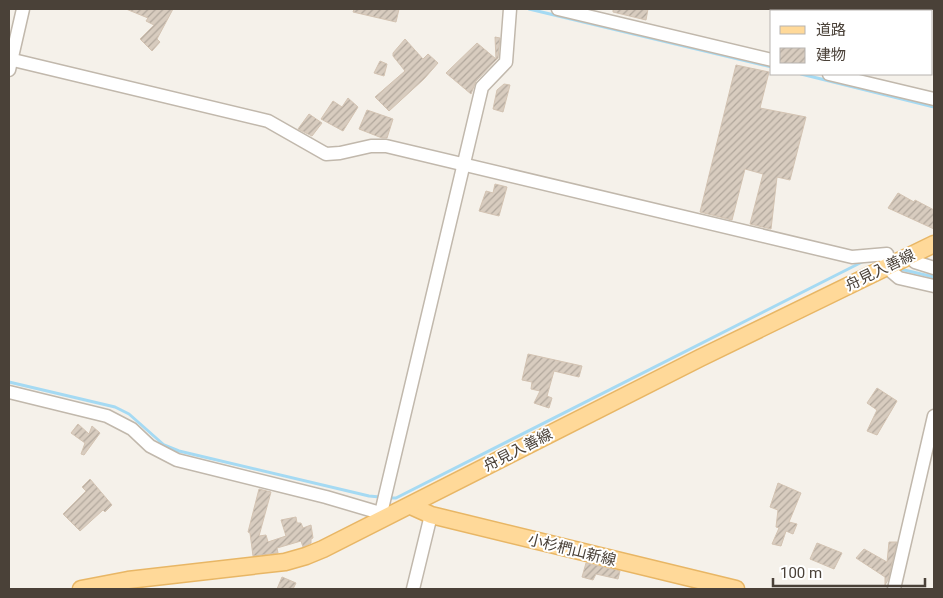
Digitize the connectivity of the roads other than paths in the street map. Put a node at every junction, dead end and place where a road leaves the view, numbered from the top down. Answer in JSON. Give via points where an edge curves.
{"nodes":[{"id":1,"x":23,"y":9,"type":"edge"},
{"id":2,"x":510,"y":9,"type":"edge"},
{"id":3,"x":558,"y":9,"type":"edge"},
{"id":4,"x":770,"y":60,"type":"edge"},
{"id":5,"x":10,"y":63,"type":"edge"},
{"id":6,"x":838,"y":75,"type":"edge"},
{"id":7,"x":874,"y":79,"type":"edge"},
{"id":8,"x":934,"y":99,"type":"edge"},
{"id":9,"x":464,"y":165,"type":"junction"},
{"id":10,"x":934,"y":244,"type":"edge"},
{"id":11,"x":908,"y":256,"type":"junction"},
{"id":12,"x":886,"y":267,"type":"junction"},
{"id":13,"x":934,"y":268,"type":"edge"},
{"id":14,"x":934,"y":286,"type":"edge"},
{"id":15,"x":9,"y":392,"type":"edge"},
{"id":16,"x":934,"y":416,"type":"edge"},
{"id":17,"x":411,"y":506,"type":"junction"},
{"id":18,"x":385,"y":514,"type":"junction"},
{"id":19,"x":431,"y":515,"type":"junction"},
{"id":20,"x":81,"y":589,"type":"edge"},
{"id":21,"x":413,"y":589,"type":"edge"},
{"id":22,"x":736,"y":589,"type":"edge"},
{"id":23,"x":894,"y":589,"type":"edge"}],
"edges":[{"from":1,"to":5,"type":"street"},
{"from":2,"to":9,"type":"street","via":[[506,62],[482,87]]},
{"from":3,"to":4,"type":"street"},
{"from":5,"to":9,"type":"street","via":[[268,121],[326,154],[386,146]]},
{"from":6,"to":7,"type":"street"},
{"from":7,"to":8,"type":"street"},
{"from":9,"to":12,"type":"street","via":[[852,257],[887,254]]},
{"from":9,"to":18,"type":"street"},
{"from":10,"to":11,"type":"main road","name":"舟見入善線"},
{"from":11,"to":12,"type":"main road","name":"舟見入善線"},
{"from":11,"to":13,"type":"street","via":[[915,262]]},
{"from":12,"to":14,"type":"street","via":[[898,278]]},
{"from":12,"to":17,"type":"main road","name":"舟見入善線"},
{"from":15,"to":18,"type":"street","via":[[107,416],[132,429],[150,446],[178,460],[326,496]]},
{"from":16,"to":23,"type":"street"},
{"from":17,"to":18,"type":"main road","name":"舟見入善線"},
{"from":17,"to":19,"type":"main road","name":"小杉椚山新線"},
{"from":18,"to":20,"type":"main road","name":"舟見入善線","via":[[324,549],[285,562],[128,580]]},
{"from":19,"to":21,"type":"street"},
{"from":19,"to":22,"type":"main road","name":"小杉椚山新線"}]}
